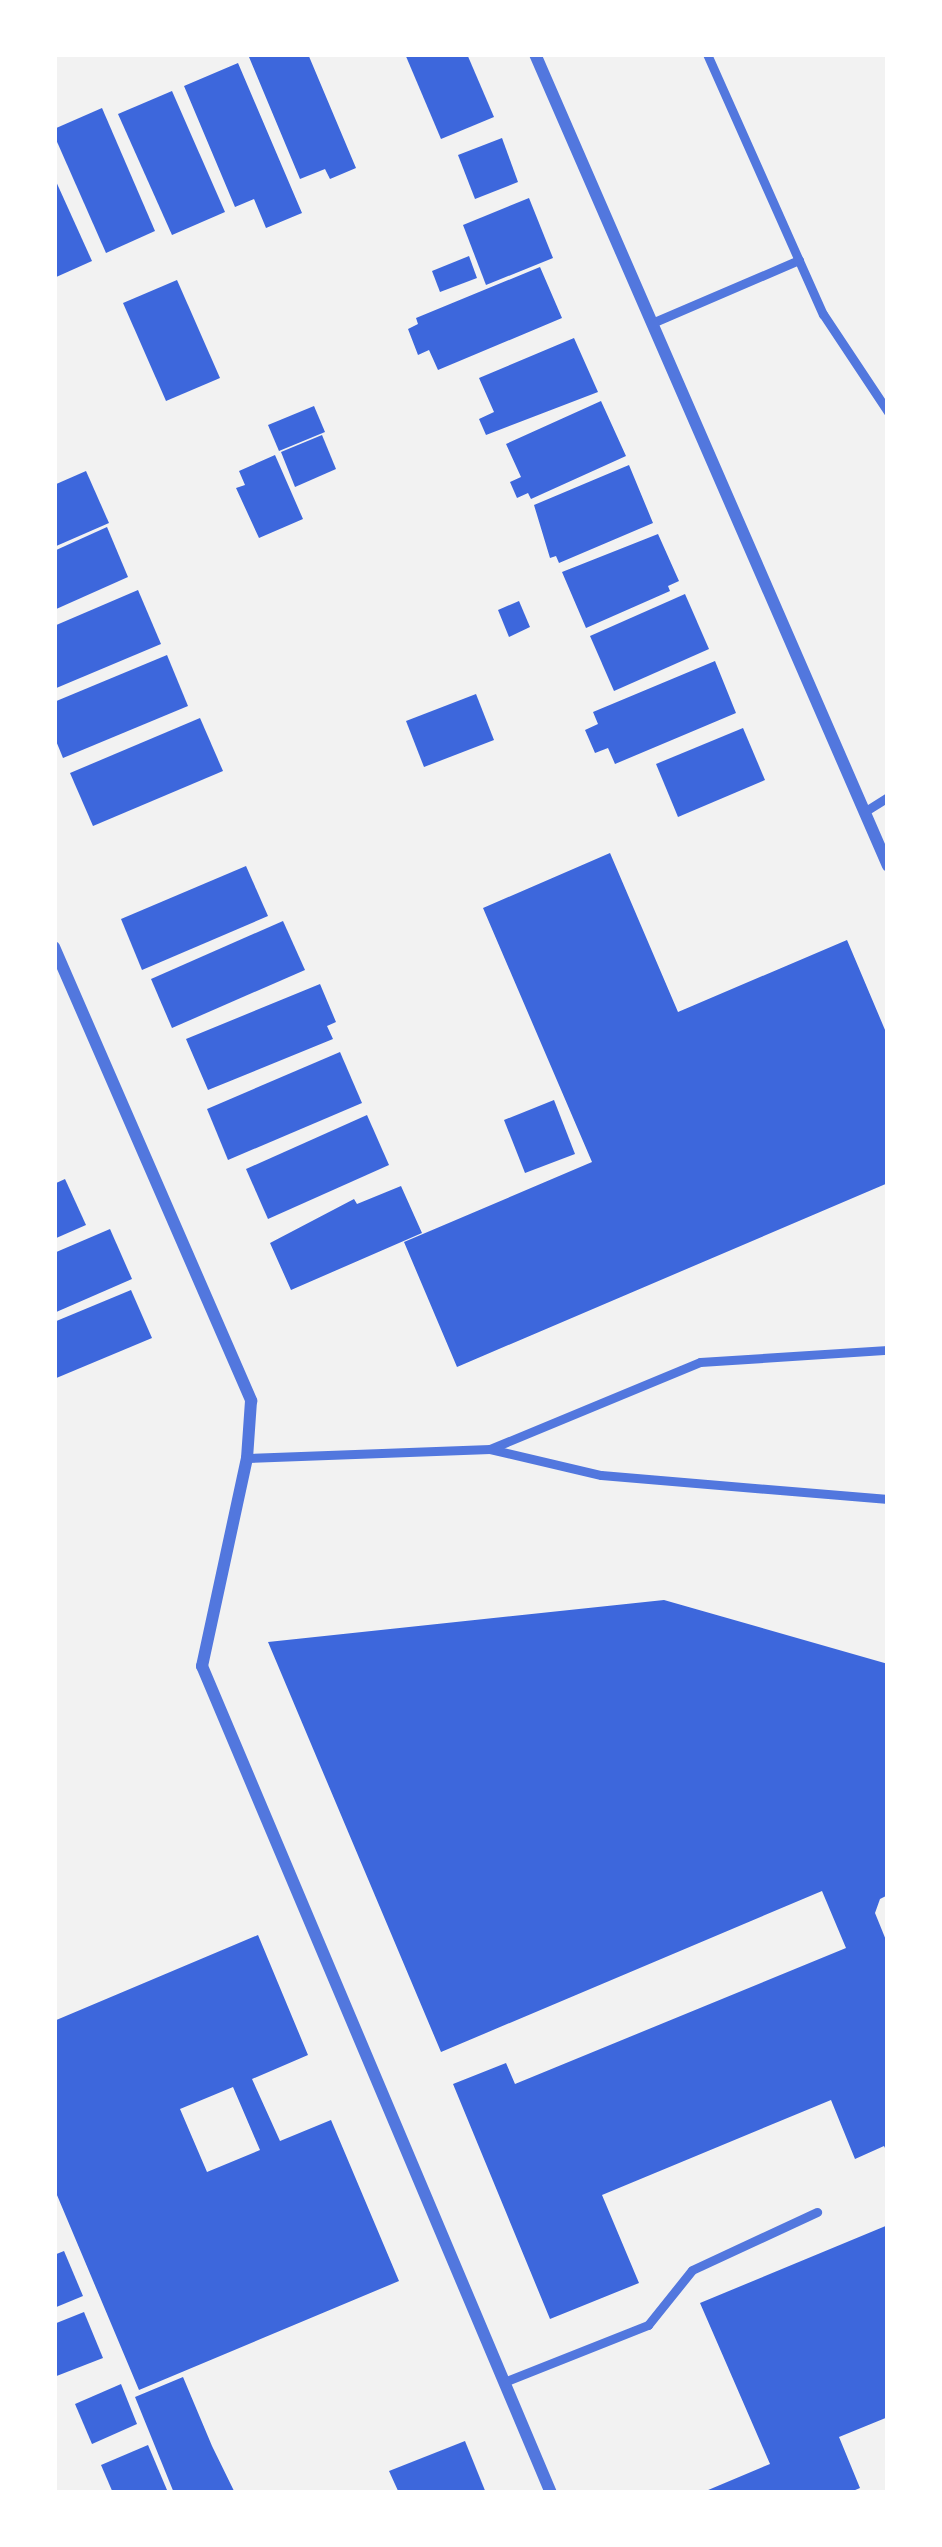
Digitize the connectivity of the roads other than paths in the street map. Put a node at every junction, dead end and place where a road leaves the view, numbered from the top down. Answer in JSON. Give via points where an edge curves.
{"nodes":[{"id":1,"x":535,"y":54,"type":"edge"},
{"id":2,"x":707,"y":54,"type":"edge"},
{"id":3,"x":799,"y":260,"type":"junction"},
{"id":4,"x":652,"y":323,"type":"junction"},
{"id":5,"x":888,"y":412,"type":"edge"},
{"id":6,"x":888,"y":797,"type":"edge"},
{"id":7,"x":864,"y":812,"type":"junction"},
{"id":8,"x":888,"y":866,"type":"edge"},
{"id":9,"x":54,"y":947,"type":"edge"},
{"id":10,"x":888,"y":1350,"type":"edge"},
{"id":11,"x":490,"y":1449,"type":"junction"},
{"id":12,"x":247,"y":1458,"type":"junction"},
{"id":13,"x":888,"y":1498,"type":"edge"},
{"id":14,"x":817,"y":2212,"type":"dead end"},
{"id":15,"x":504,"y":2382,"type":"junction"},
{"id":16,"x":551,"y":2493,"type":"edge"}],
"edges":[{"from":1,"to":4,"type":"street"},
{"from":2,"to":3,"type":"lane"},
{"from":3,"to":4,"type":"lane"},
{"from":3,"to":5,"type":"lane","via":[[823,314]]},
{"from":4,"to":7,"type":"street"},
{"from":6,"to":7,"type":"lane"},
{"from":7,"to":8,"type":"street"},
{"from":9,"to":12,"type":"street","via":[[251,1401]]},
{"from":10,"to":11,"type":"lane","via":[[700,1362]]},
{"from":11,"to":12,"type":"lane"},
{"from":11,"to":13,"type":"lane","via":[[602,1475]]},
{"from":12,"to":15,"type":"street","via":[[202,1666]]},
{"from":14,"to":15,"type":"lane","via":[[692,2270],[647,2325]]},
{"from":15,"to":16,"type":"street"}]}
